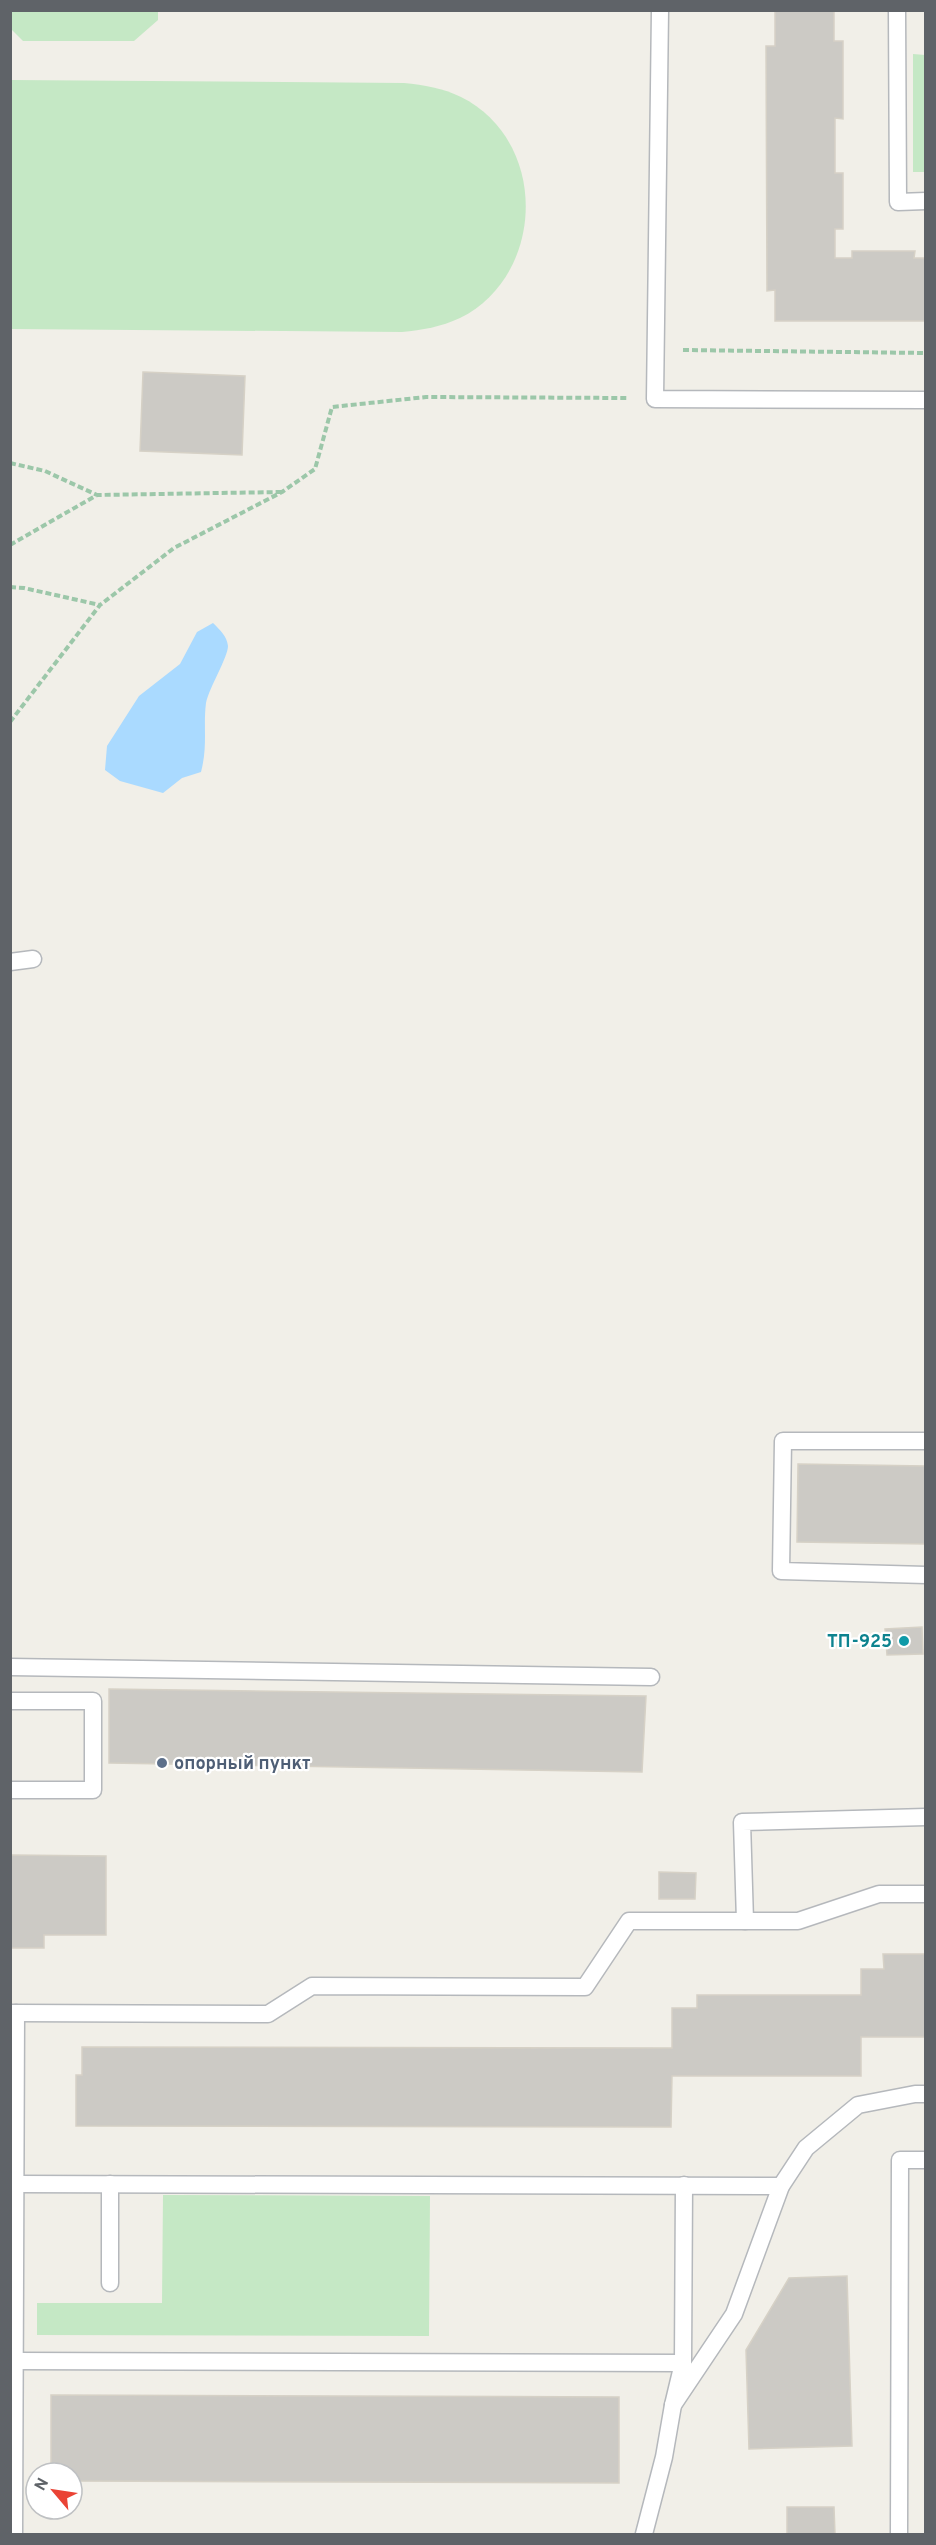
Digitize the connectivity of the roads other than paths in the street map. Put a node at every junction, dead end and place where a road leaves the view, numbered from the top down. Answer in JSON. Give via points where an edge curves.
{"nodes":[{"id":1,"x":660,"y":10,"type":"edge"},
{"id":2,"x":897,"y":10,"type":"edge"},
{"id":3,"x":926,"y":201,"type":"edge"},
{"id":4,"x":926,"y":400,"type":"edge"},
{"id":5,"x":33,"y":959,"type":"dead end"},
{"id":6,"x":10,"y":962,"type":"edge"},
{"id":7,"x":926,"y":1441,"type":"edge"},
{"id":8,"x":926,"y":1575,"type":"edge"},
{"id":9,"x":10,"y":1667,"type":"edge"},
{"id":10,"x":651,"y":1677,"type":"dead end"},
{"id":11,"x":10,"y":1701,"type":"edge"},
{"id":12,"x":10,"y":1790,"type":"edge"},
{"id":13,"x":926,"y":1817,"type":"edge"},
{"id":14,"x":926,"y":1894,"type":"edge"},
{"id":15,"x":745,"y":1922,"type":"junction"},
{"id":16,"x":13,"y":2013,"type":"edge"},
{"id":17,"x":926,"y":2094,"type":"edge"},
{"id":18,"x":926,"y":2160,"type":"edge"},
{"id":19,"x":15,"y":2184,"type":"junction"},
{"id":20,"x":110,"y":2184,"type":"junction"},
{"id":21,"x":684,"y":2185,"type":"junction"},
{"id":22,"x":781,"y":2186,"type":"junction"},
{"id":23,"x":110,"y":2283,"type":"dead end"},
{"id":24,"x":15,"y":2361,"type":"junction"},
{"id":25,"x":683,"y":2363,"type":"junction"},
{"id":26,"x":673,"y":2405,"type":"junction"},
{"id":27,"x":14,"y":2535,"type":"edge"},
{"id":28,"x":644,"y":2535,"type":"edge"},
{"id":29,"x":899,"y":2535,"type":"edge"}],
"edges":[{"from":1,"to":4,"type":"lane","via":[[655,399]]},
{"from":2,"to":3,"type":"lane","via":[[898,202]]},
{"from":5,"to":6,"type":"lane"},
{"from":7,"to":8,"type":"lane","via":[[783,1442],[782,1571]]},
{"from":9,"to":10,"type":"lane"},
{"from":11,"to":12,"type":"lane","via":[[93,1701],[93,1790]]},
{"from":13,"to":15,"type":"lane","via":[[742,1822]]},
{"from":14,"to":15,"type":"lane","via":[[879,1894],[798,1921]]},
{"from":15,"to":16,"type":"lane","via":[[629,1921],[585,1987],[312,1986],[268,2014]]},
{"from":16,"to":19,"type":"lane"},
{"from":17,"to":22,"type":"lane","via":[[858,2105],[806,2148]]},
{"from":18,"to":29,"type":"lane","via":[[900,2160]]},
{"from":19,"to":20,"type":"lane"},
{"from":19,"to":24,"type":"lane"},
{"from":20,"to":21,"type":"lane"},
{"from":20,"to":23,"type":"lane"},
{"from":21,"to":22,"type":"lane"},
{"from":21,"to":25,"type":"lane"},
{"from":22,"to":26,"type":"lane","via":[[734,2314]]},
{"from":24,"to":25,"type":"lane"},
{"from":24,"to":27,"type":"lane"},
{"from":25,"to":26,"type":"lane"},
{"from":26,"to":28,"type":"lane"}]}
